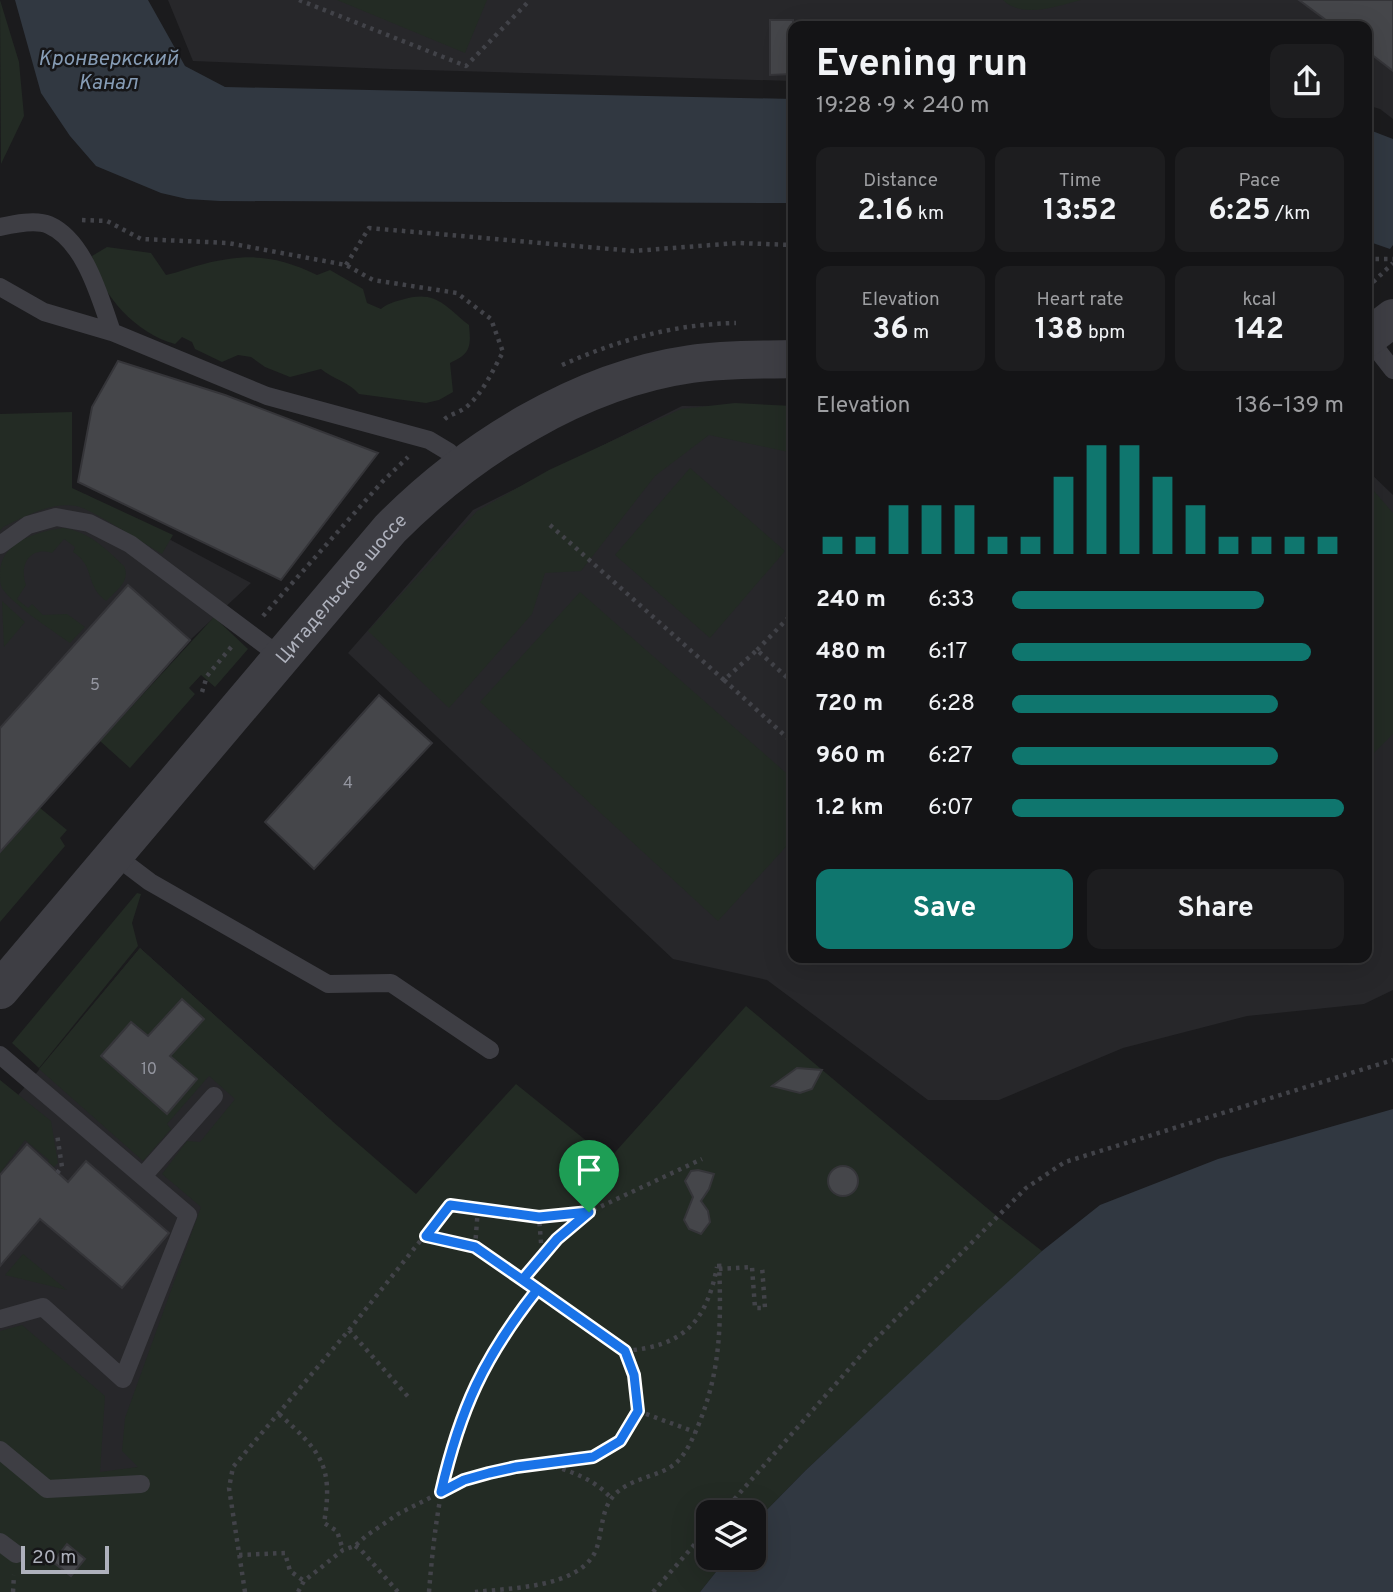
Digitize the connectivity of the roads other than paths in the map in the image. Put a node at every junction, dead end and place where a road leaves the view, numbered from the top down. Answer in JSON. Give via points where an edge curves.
{"nodes":[{"id":1,"x":0,"y":227,"type":"edge"},
{"id":2,"x":0,"y":286,"type":"edge"},
{"id":3,"x":1376,"y":331,"type":"edge"},
{"id":4,"x":112,"y":332,"type":"junction"},
{"id":5,"x":788,"y":359,"type":"edge"},
{"id":6,"x":1393,"y":370,"type":"edge"},
{"id":7,"x":460,"y":466,"type":"junction"},
{"id":8,"x":0,"y":545,"type":"edge"},
{"id":9,"x":281,"y":657,"type":"junction"},
{"id":10,"x":113,"y":854,"type":"junction"},
{"id":11,"x":0,"y":990,"type":"edge"},
{"id":12,"x":490,"y":1050,"type":"dead end"},
{"id":13,"x":0,"y":1055,"type":"edge"},
{"id":14,"x":214,"y":1096,"type":"dead end"},
{"id":15,"x":143,"y":1176,"type":"junction"},
{"id":16,"x":0,"y":1319,"type":"edge"},
{"id":17,"x":0,"y":1450,"type":"edge"},
{"id":18,"x":141,"y":1484,"type":"dead end"},
{"id":19,"x":0,"y":1542,"type":"edge"},
{"id":20,"x":16,"y":1554,"type":"dead end"}],
"edges":[{"from":1,"to":4,"type":"lane","via":[[48,224],[70,241],[91,274]]},
{"from":2,"to":4,"type":"lane","via":[[44,312]]},
{"from":3,"to":6,"type":"lane"},
{"from":4,"to":7,"type":"lane","via":[[267,396],[449,452]]},
{"from":5,"to":7,"type":"street","name":"Цитадельское шоссе","via":[[705,362],[636,375],[560,407]]},
{"from":7,"to":9,"type":"street","name":"Цитадельское шоссе","via":[[390,529]]},
{"from":8,"to":9,"type":"lane","via":[[28,524],[56,517],[89,523],[130,544]]},
{"from":9,"to":10,"type":"street","name":"Цитадельское шоссе"},
{"from":10,"to":11,"type":"street","name":"Цитадельское шоссе"},
{"from":10,"to":12,"type":"lane","via":[[150,882],[328,984],[391,983]]},
{"from":13,"to":15,"type":"lane"},
{"from":14,"to":15,"type":"lane"},
{"from":15,"to":16,"type":"lane","via":[[188,1214],[123,1379],[43,1307]]},
{"from":17,"to":18,"type":"lane","via":[[47,1489]]},
{"from":19,"to":20,"type":"lane"}]}
